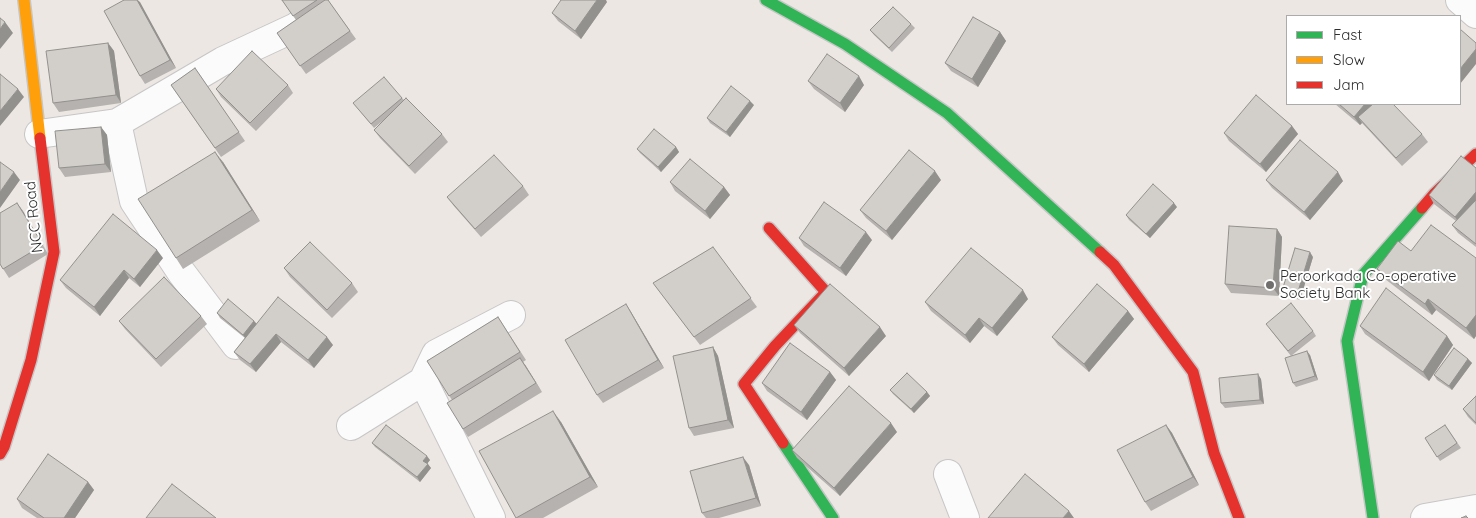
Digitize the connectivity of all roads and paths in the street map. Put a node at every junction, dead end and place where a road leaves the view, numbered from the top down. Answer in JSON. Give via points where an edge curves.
{"nodes":[{"id":1,"x":24,"y":0,"type":"edge"},
{"id":2,"x":766,"y":0,"type":"edge"},
{"id":3,"x":1460,"y":0,"type":"edge"},
{"id":4,"x":324,"y":6,"type":"edge"},
{"id":5,"x":1476,"y":14,"type":"edge"},
{"id":6,"x":117,"y":123,"type":"junction"},
{"id":7,"x":40,"y":134,"type":"junction"},
{"id":8,"x":1476,"y":154,"type":"edge"},
{"id":9,"x":769,"y":228,"type":"dead end"},
{"id":10,"x":511,"y":315,"type":"dead end"},
{"id":11,"x":236,"y":345,"type":"dead end"},
{"id":12,"x":423,"y":381,"type":"junction"},
{"id":13,"x":350,"y":426,"type":"dead end"},
{"id":14,"x":0,"y":454,"type":"edge"},
{"id":15,"x":948,"y":474,"type":"dead end"},
{"id":16,"x":1476,"y":509,"type":"edge"},
{"id":17,"x":491,"y":518,"type":"edge"},
{"id":18,"x":833,"y":518,"type":"edge"},
{"id":19,"x":965,"y":518,"type":"edge"},
{"id":20,"x":1239,"y":518,"type":"edge"},
{"id":21,"x":1373,"y":518,"type":"edge"},
{"id":22,"x":1425,"y":518,"type":"edge"}],
"edges":[{"from":1,"to":7,"type":"street","name":"NCC Road"},
{"from":2,"to":20,"type":"street","via":[[845,44],[947,113],[1114,266],[1193,372],[1214,453]]},
{"from":3,"to":5,"type":"street"},
{"from":4,"to":6,"type":"street","via":[[296,28],[223,61]]},
{"from":6,"to":7,"type":"street"},
{"from":6,"to":11,"type":"street","via":[[134,201],[181,272]]},
{"from":7,"to":14,"type":"street","name":"NCC Road","via":[[54,252],[31,360]]},
{"from":8,"to":21,"type":"street","via":[[1434,194],[1363,275],[1347,341]]},
{"from":9,"to":18,"type":"street","via":[[826,292],[744,384]]},
{"from":10,"to":12,"type":"street","via":[[436,354]]},
{"from":12,"to":13,"type":"street"},
{"from":12,"to":17,"type":"street"},
{"from":15,"to":19,"type":"street"},
{"from":16,"to":22,"type":"street"}]}
